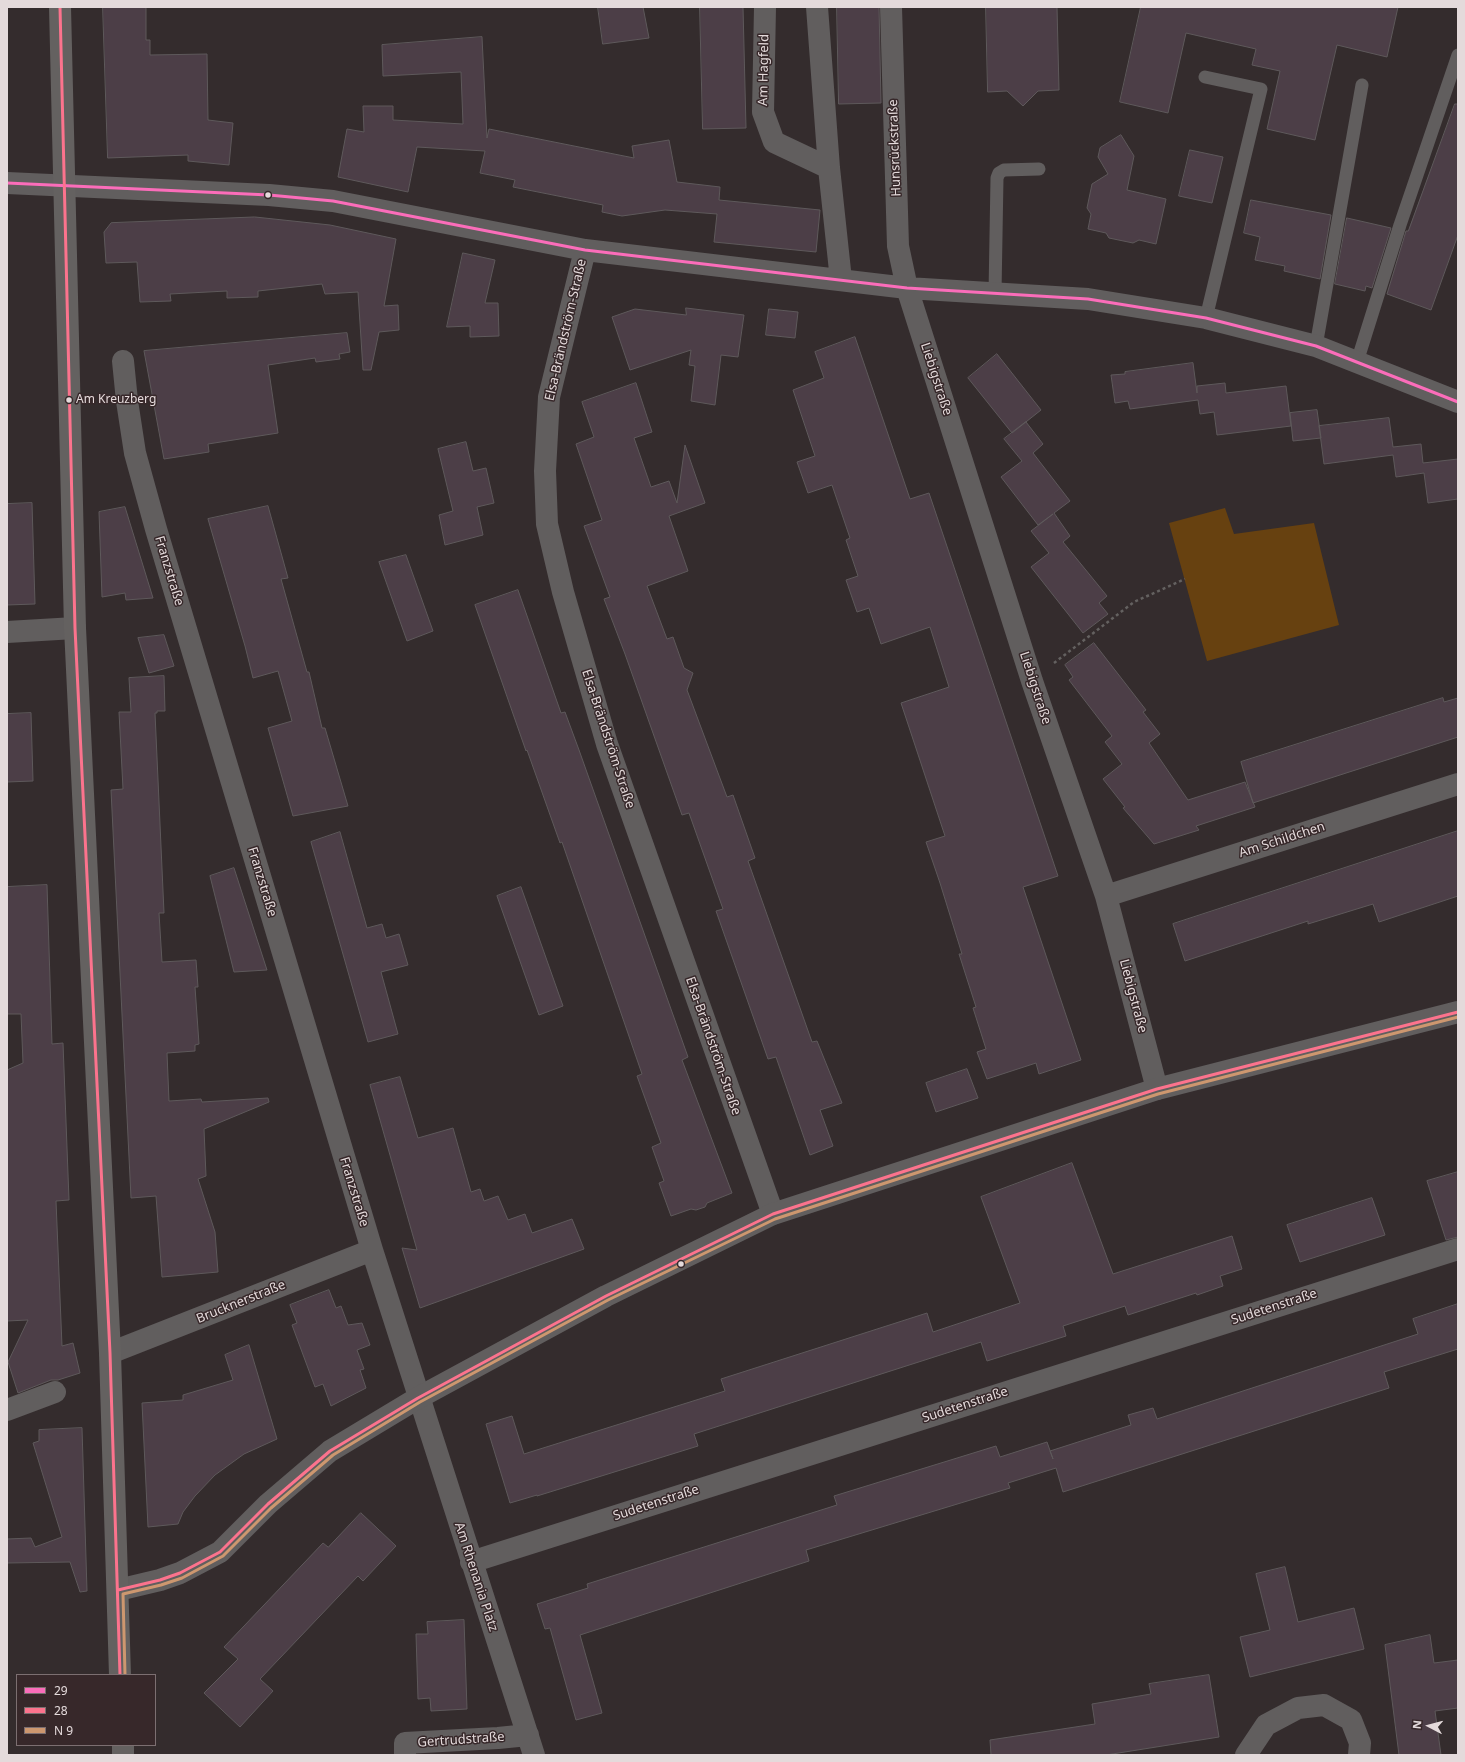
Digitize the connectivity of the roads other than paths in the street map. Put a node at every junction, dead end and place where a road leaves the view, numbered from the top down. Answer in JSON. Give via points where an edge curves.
{"nodes":[{"id":1,"x":60,"y":7,"type":"edge"},
{"id":2,"x":765,"y":7,"type":"edge"},
{"id":3,"x":817,"y":7,"type":"edge"},
{"id":4,"x":891,"y":7,"type":"edge"},
{"id":5,"x":1458,"y":55,"type":"edge"},
{"id":6,"x":1206,"y":77,"type":"dead end"},
{"id":7,"x":1362,"y":85,"type":"dead end"},
{"id":8,"x":829,"y":168,"type":"junction"},
{"id":9,"x":1039,"y":169,"type":"dead end"},
{"id":10,"x":7,"y":184,"type":"edge"},
{"id":11,"x":64,"y":186,"type":"junction"},
{"id":12,"x":585,"y":250,"type":"junction"},
{"id":13,"x":841,"y":280,"type":"junction"},
{"id":14,"x":907,"y":288,"type":"junction"},
{"id":15,"x":995,"y":293,"type":"junction"},
{"id":16,"x":1206,"y":318,"type":"junction"},
{"id":17,"x":1316,"y":346,"type":"junction"},
{"id":18,"x":123,"y":360,"type":"dead end"},
{"id":19,"x":1357,"y":362,"type":"junction"},
{"id":20,"x":1458,"y":402,"type":"edge"},
{"id":21,"x":75,"y":628,"type":"junction"},
{"id":22,"x":7,"y":632,"type":"edge"},
{"id":23,"x":1458,"y":784,"type":"edge"},
{"id":24,"x":1106,"y":896,"type":"junction"},
{"id":25,"x":1458,"y":1012,"type":"edge"},
{"id":26,"x":1157,"y":1089,"type":"junction"},
{"id":27,"x":773,"y":1214,"type":"junction"},
{"id":28,"x":1458,"y":1249,"type":"edge"},
{"id":29,"x":372,"y":1250,"type":"junction"},
{"id":30,"x":110,"y":1354,"type":"junction"},
{"id":31,"x":55,"y":1392,"type":"dead end"},
{"id":32,"x":418,"y":1398,"type":"junction"},
{"id":33,"x":7,"y":1410,"type":"edge"},
{"id":34,"x":471,"y":1562,"type":"junction"},
{"id":35,"x":118,"y":1590,"type":"junction"},
{"id":36,"x":120,"y":1674,"type":"edge"},
{"id":37,"x":531,"y":1745,"type":"edge"},
{"id":38,"x":405,"y":1755,"type":"edge"},
{"id":39,"x":1246,"y":1755,"type":"edge"},
{"id":40,"x":1359,"y":1755,"type":"edge"}],
"edges":[{"from":1,"to":11,"type":"main road"},
{"from":2,"to":8,"type":"street","name":"Am Hagfeld","via":[[763,112],[774,142]]},
{"from":3,"to":8,"type":"street"},
{"from":4,"to":14,"type":"street","name":"Hunsrückstraße","via":[[898,246]]},
{"from":5,"to":19,"type":"lane"},
{"from":6,"to":16,"type":"lane","via":[[1261,89]]},
{"from":7,"to":17,"type":"lane"},
{"from":8,"to":13,"type":"street"},
{"from":9,"to":15,"type":"lane","via":[[1004,170],[997,178]]},
{"from":10,"to":11,"type":"street"},
{"from":11,"to":12,"type":"street","via":[[269,195],[333,201]]},
{"from":11,"to":21,"type":"main road"},
{"from":12,"to":13,"type":"street"},
{"from":12,"to":27,"type":"street","name":"Elsa-Brändström-Straße","via":[[549,397],[545,471],[548,524],[563,592],[606,744]]},
{"from":13,"to":14,"type":"street"},
{"from":14,"to":15,"type":"street"},
{"from":14,"to":24,"type":"street","name":"Liebigstraße","via":[[1032,681]]},
{"from":15,"to":16,"type":"street","via":[[1088,299]]},
{"from":16,"to":17,"type":"street"},
{"from":17,"to":19,"type":"street"},
{"from":18,"to":29,"type":"street","name":"Franzstraße","via":[[136,453],[156,529]]},
{"from":19,"to":20,"type":"street"},
{"from":21,"to":22,"type":"street"},
{"from":21,"to":30,"type":"main road"},
{"from":23,"to":24,"type":"street","name":"Am Schildchen"},
{"from":24,"to":26,"type":"street","name":"Liebigstraße"},
{"from":25,"to":26,"type":"street"},
{"from":26,"to":27,"type":"street"},
{"from":27,"to":32,"type":"street","via":[[606,1296]]},
{"from":28,"to":34,"type":"street","name":"Sudetenstraße"},
{"from":29,"to":30,"type":"street","name":"Brucknerstraße"},
{"from":29,"to":32,"type":"street","name":"Franzstraße"},
{"from":30,"to":35,"type":"main road"},
{"from":31,"to":33,"type":"street"},
{"from":32,"to":34,"type":"street","name":"Am Rhenania Platz"},
{"from":32,"to":35,"type":"street","via":[[330,1451],[268,1504],[220,1552],[173,1575]]},
{"from":34,"to":37,"type":"street","name":"Am Rhenania Platz"},
{"from":35,"to":36,"type":"main road"},
{"from":37,"to":38,"type":"street","name":"Gertrudstraße","via":[[498,1738],[405,1743]]},
{"from":39,"to":40,"type":"street","via":[[1266,1725],[1298,1708],[1324,1706],[1351,1720],[1360,1743]]}]}
